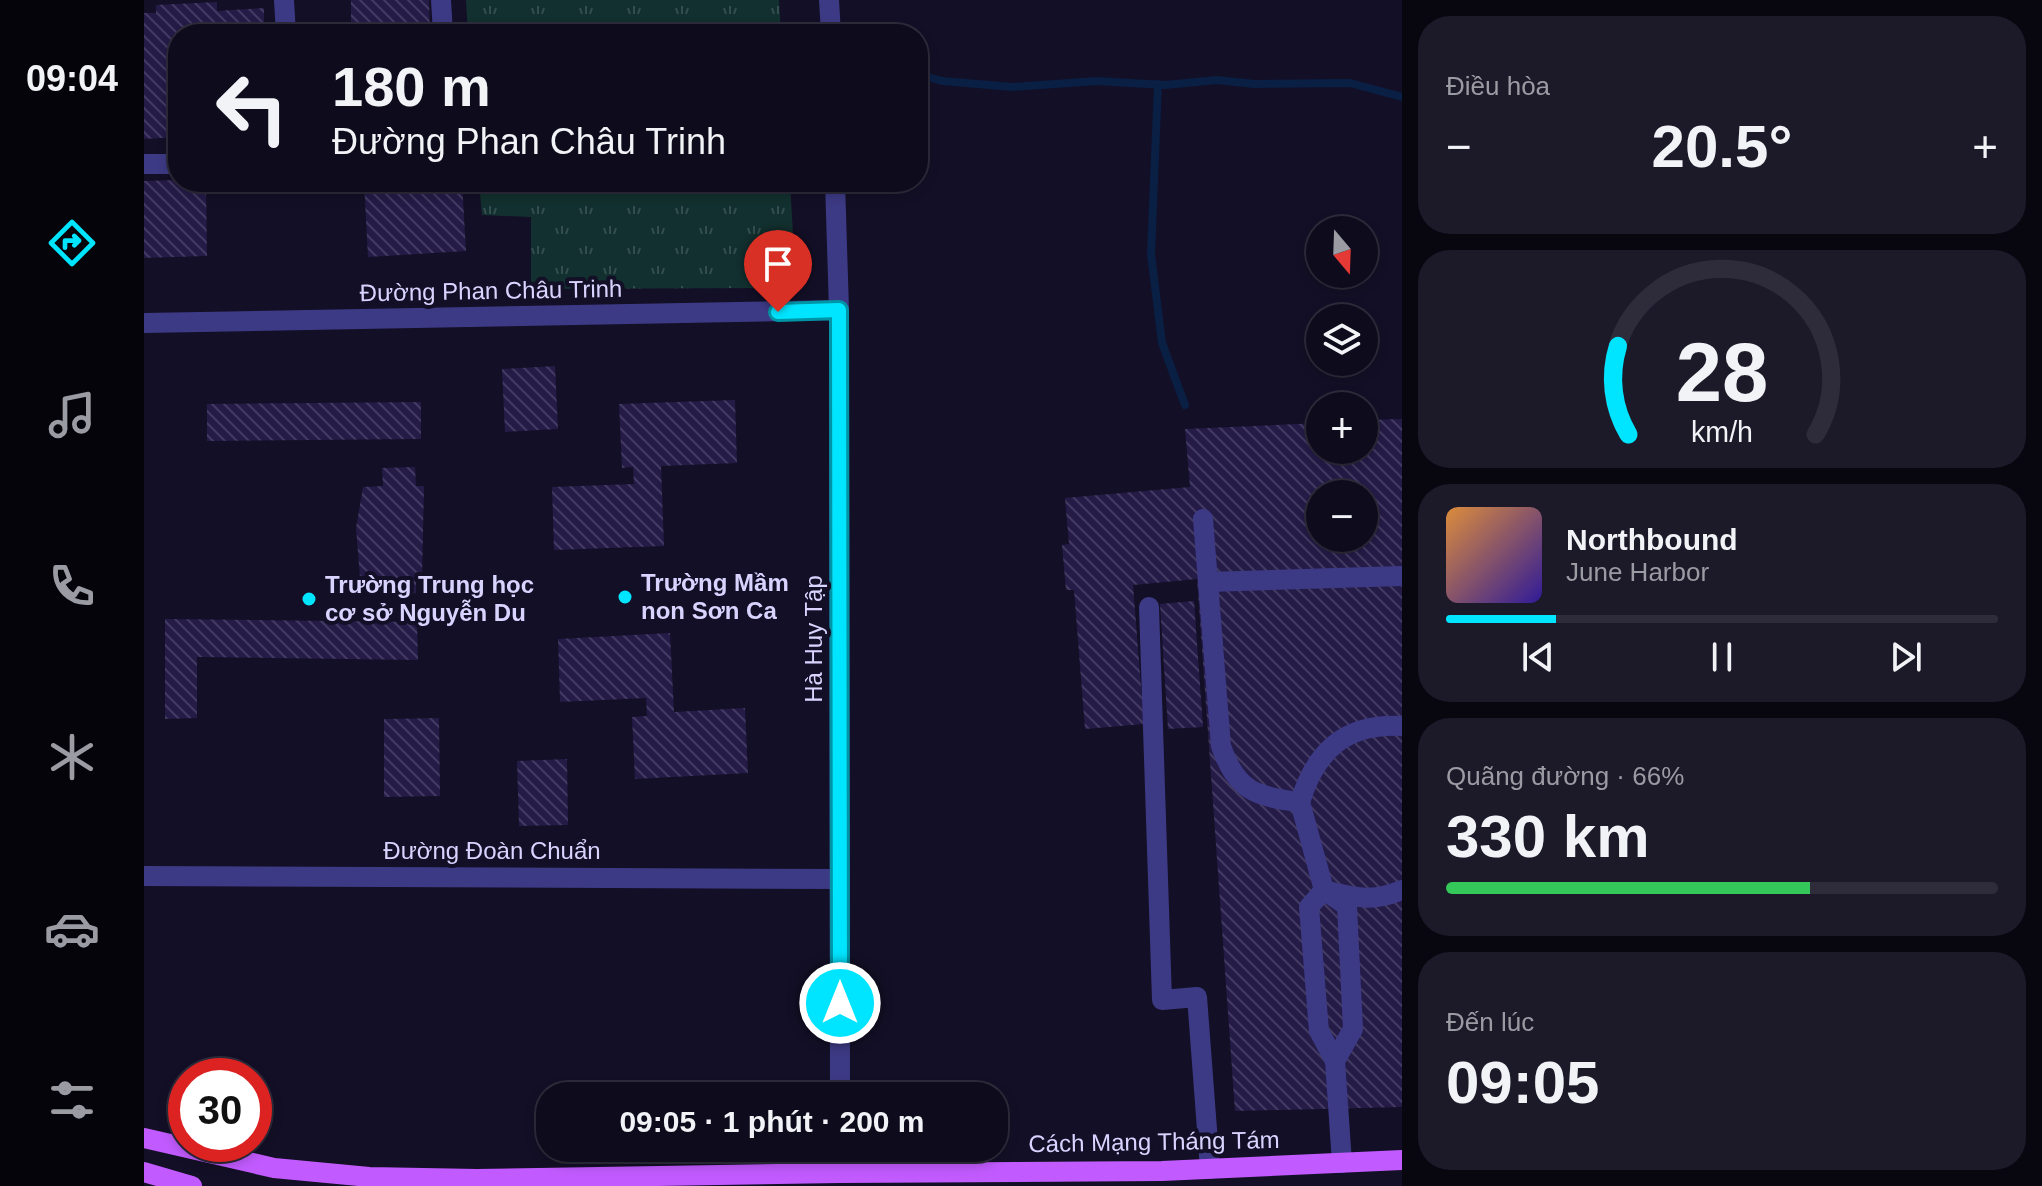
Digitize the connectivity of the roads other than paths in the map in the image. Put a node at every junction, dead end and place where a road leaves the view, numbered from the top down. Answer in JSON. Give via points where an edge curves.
{"nodes":[{"id":1,"x":284,"y":0,"type":"edge"},
{"id":2,"x":441,"y":0,"type":"edge"},
{"id":3,"x":829,"y":0,"type":"edge"},
{"id":4,"x":285,"y":24,"type":"edge"},
{"id":5,"x":442,"y":24,"type":"edge"},
{"id":6,"x":830,"y":24,"type":"edge"},
{"id":7,"x":144,"y":164,"type":"edge"},
{"id":8,"x":168,"y":164,"type":"edge"},
{"id":9,"x":835,"y":192,"type":"edge"},
{"id":10,"x":839,"y":310,"type":"junction"},
{"id":11,"x":144,"y":323,"type":"edge"},
{"id":12,"x":1203,"y":519,"type":"dead end"},
{"id":13,"x":1402,"y":576,"type":"edge"},
{"id":14,"x":1208,"y":582,"type":"junction"},
{"id":15,"x":1149,"y":607,"type":"dead end"},
{"id":16,"x":1402,"y":726,"type":"edge"},
{"id":17,"x":1300,"y":802,"type":"junction"},
{"id":18,"x":144,"y":876,"type":"edge"},
{"id":19,"x":840,"y":879,"type":"junction"},
{"id":20,"x":1324,"y":890,"type":"junction"},
{"id":21,"x":1402,"y":890,"type":"edge"},
{"id":22,"x":1335,"y":1061,"type":"junction"},
{"id":23,"x":840,"y":1082,"type":"edge"},
{"id":24,"x":144,"y":1138,"type":"edge"},
{"id":25,"x":1402,"y":1160,"type":"edge"},
{"id":26,"x":840,"y":1162,"type":"edge"},
{"id":27,"x":1342,"y":1163,"type":"junction"},
{"id":28,"x":1210,"y":1169,"type":"junction"},
{"id":29,"x":144,"y":1172,"type":"edge"},
{"id":30,"x":840,"y":1173,"type":"junction"},
{"id":31,"x":192,"y":1186,"type":"edge"}],
"edges":[{"from":1,"to":4,"type":"street"},
{"from":2,"to":5,"type":"street"},
{"from":3,"to":6,"type":"street"},
{"from":7,"to":8,"type":"street"},
{"from":9,"to":10,"type":"street","name":"Hà Huy Tập"},
{"from":10,"to":11,"type":"street","name":"Đường Phan Châu Trinh"},
{"from":10,"to":19,"type":"street","name":"Hà Huy Tập"},
{"from":12,"to":14,"type":"street"},
{"from":13,"to":14,"type":"street"},
{"from":14,"to":17,"type":"street","via":[[1221,746],[1230,771],[1252,792]]},
{"from":15,"to":28,"type":"street","via":[[1162,1000],[1197,997]]},
{"from":16,"to":17,"type":"street","via":[[1365,728],[1333,745],[1308,775]]},
{"from":17,"to":20,"type":"street"},
{"from":18,"to":19,"type":"street","name":"Đường Đoàn Chuẩn"},
{"from":19,"to":23,"type":"street","name":"Hà Huy Tập"},
{"from":20,"to":21,"type":"street","via":[[1368,899]]},
{"from":20,"to":22,"type":"street","via":[[1309,907],[1319,1031]]},
{"from":20,"to":22,"type":"street","via":[[1347,906],[1353,1029]]},
{"from":22,"to":27,"type":"street"},
{"from":24,"to":30,"type":"main road","name":"Cách Mạng Tháng Tám","via":[[274,1168],[369,1177]]},
{"from":25,"to":27,"type":"main road","name":"Cách Mạng Tháng Tám"},
{"from":26,"to":30,"type":"street"},
{"from":27,"to":28,"type":"main road","name":"Cách Mạng Tháng Tám"},
{"from":28,"to":30,"type":"main road","name":"Cách Mạng Tháng Tám"},
{"from":29,"to":31,"type":"main road"}]}
